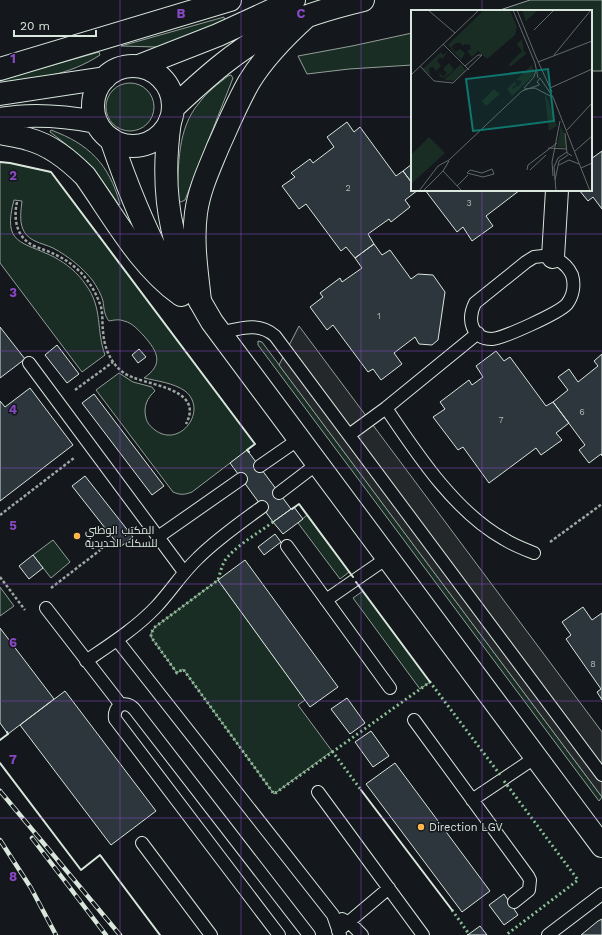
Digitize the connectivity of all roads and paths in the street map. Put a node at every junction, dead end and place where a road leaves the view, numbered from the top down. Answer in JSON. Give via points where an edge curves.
{"nodes":[{"id":1,"x":363,"y":0,"type":"edge"},
{"id":2,"x":222,"y":1,"type":"edge"},
{"id":3,"x":301,"y":8,"type":"edge"},
{"id":4,"x":139,"y":66,"type":"junction"},
{"id":5,"x":0,"y":69,"type":"edge"},
{"id":6,"x":104,"y":78,"type":"junction"},
{"id":7,"x":0,"y":94,"type":"edge"},
{"id":8,"x":172,"y":114,"type":"junction"},
{"id":9,"x":0,"y":119,"type":"edge"},
{"id":10,"x":96,"y":122,"type":"junction"},
{"id":11,"x":0,"y":133,"type":"edge"},
{"id":12,"x":111,"y":139,"type":"junction"},
{"id":13,"x":557,"y":191,"type":"edge"},
{"id":14,"x":17,"y":202,"type":"dead end"},
{"id":15,"x":553,"y":257,"type":"junction"},
{"id":16,"x":190,"y":298,"type":"junction"},
{"id":17,"x":215,"y":328,"type":"junction"},
{"id":18,"x":478,"y":333,"type":"junction"},
{"id":19,"x":113,"y":362,"type":"junction"},
{"id":20,"x":29,"y":363,"type":"dead end"},
{"id":21,"x":83,"y":384,"type":"dead end"},
{"id":22,"x":386,"y":408,"type":"junction"},
{"id":23,"x":186,"y":424,"type":"dead end"},
{"id":24,"x":349,"y":435,"type":"junction"},
{"id":25,"x":299,"y":439,"type":"junction"},
{"id":26,"x":90,"y":446,"type":"junction"},
{"id":27,"x":317,"y":464,"type":"junction"},
{"id":28,"x":260,"y":466,"type":"dead end"},
{"id":29,"x":242,"y":479,"type":"dead end"},
{"id":30,"x":279,"y":493,"type":"dead end"},
{"id":31,"x":602,"y":504,"type":"edge"},
{"id":32,"x":262,"y":507,"type":"dead end"},
{"id":33,"x":0,"y":515,"type":"edge"},
{"id":34,"x":158,"y":537,"type":"junction"},
{"id":35,"x":287,"y":546,"type":"dead end"},
{"id":36,"x":534,"y":553,"type":"joint"},
{"id":37,"x":387,"y":558,"type":"junction"},
{"id":38,"x":184,"y":572,"type":"junction"},
{"id":39,"x":326,"y":600,"type":"junction"},
{"id":40,"x":46,"y":608,"type":"dead end"},
{"id":41,"x":117,"y":640,"type":"junction"},
{"id":42,"x":86,"y":661,"type":"junction"},
{"id":43,"x":390,"y":688,"type":"dead end"},
{"id":44,"x":121,"y":705,"type":"junction"},
{"id":45,"x":414,"y":720,"type":"dead end"},
{"id":46,"x":536,"y":756,"type":"junction"},
{"id":47,"x":601,"y":770,"type":"edge"},
{"id":48,"x":318,"y":792,"type":"dead end"},
{"id":49,"x":472,"y":800,"type":"junction"},
{"id":50,"x":142,"y":843,"type":"dead end"},
{"id":51,"x":602,"y":846,"type":"edge"},
{"id":52,"x":389,"y":888,"type":"junction"},
{"id":53,"x":602,"y":894,"type":"edge"},
{"id":54,"x":514,"y":902,"type":"dead end"},
{"id":55,"x":333,"y":915,"type":"junction"},
{"id":56,"x":348,"y":922,"type":"junction"},
{"id":57,"x":339,"y":933,"type":"edge"},
{"id":58,"x":211,"y":935,"type":"edge"},
{"id":59,"x":279,"y":935,"type":"edge"},
{"id":60,"x":310,"y":935,"type":"edge"},
{"id":61,"x":362,"y":935,"type":"edge"},
{"id":62,"x":423,"y":935,"type":"edge"},
{"id":63,"x":548,"y":935,"type":"edge"}],
"edges":[{"from":1,"to":3,"type":"street"},
{"from":2,"to":5,"type":"street"},
{"from":3,"to":4,"type":"street","via":[[218,35]]},
{"from":3,"to":8,"type":"street","via":[[278,29],[225,62]]},
{"from":3,"to":16,"type":"street","via":[[287,35],[250,81],[205,177],[194,230]]},
{"from":4,"to":6,"type":"street","via":[[117,69]]},
{"from":4,"to":8,"type":"street","via":[[161,77],[170,91]]},
{"from":6,"to":7,"type":"street"},
{"from":6,"to":10,"type":"street","via":[[95,94]]},
{"from":8,"to":12,"type":"street","via":[[162,134],[156,139],[141,145],[126,145]]},
{"from":8,"to":16,"type":"street","via":[[165,167],[169,214],[173,237],[189,281]]},
{"from":9,"to":10,"type":"street","via":[[42,115]]},
{"from":10,"to":12,"type":"street"},
{"from":11,"to":16,"type":"street","via":[[44,145],[73,164],[85,176],[147,265],[160,279]]},
{"from":12,"to":16,"type":"street","via":[[132,198],[163,266]]},
{"from":13,"to":15,"type":"street"},
{"from":14,"to":19,"type":"path","via":[[15,222],[24,239],[64,259],[91,285],[101,307],[106,347]]},
{"from":15,"to":18,"type":"lane","via":[[534,257],[475,303],[470,319],[472,327]]},
{"from":15,"to":18,"type":"lane","via":[[568,268],[572,277],[574,287],[566,305],[504,336],[491,339]]},
{"from":16,"to":17,"type":"street","via":[[192,309]]},
{"from":17,"to":24,"type":"lane","via":[[256,326],[269,331]]},
{"from":17,"to":25,"type":"street"},
{"from":18,"to":22,"type":"lane"},
{"from":19,"to":21,"type":"path"},
{"from":19,"to":23,"type":"path","via":[[130,377],[170,389],[181,396],[190,409],[190,417]]},
{"from":20,"to":26,"type":"lane"},
{"from":22,"to":24,"type":"lane"},
{"from":22,"to":36,"type":"lane","via":[[410,444],[466,511],[502,539]]},
{"from":24,"to":47,"type":"lane"},
{"from":25,"to":27,"type":"street"},
{"from":25,"to":28,"type":"lane"},
{"from":26,"to":33,"type":"path"},
{"from":26,"to":34,"type":"lane"},
{"from":27,"to":30,"type":"lane"},
{"from":27,"to":37,"type":"street"},
{"from":29,"to":34,"type":"lane"},
{"from":31,"to":36,"type":"path"},
{"from":32,"to":38,"type":"lane","via":[[210,547]]},
{"from":34,"to":38,"type":"lane"},
{"from":35,"to":39,"type":"lane"},
{"from":37,"to":39,"type":"lane"},
{"from":37,"to":46,"type":"street"},
{"from":38,"to":41,"type":"lane","via":[[156,606]]},
{"from":39,"to":43,"type":"lane"},
{"from":40,"to":42,"type":"lane"},
{"from":41,"to":42,"type":"lane"},
{"from":41,"to":55,"type":"lane"},
{"from":42,"to":44,"type":"lane"},
{"from":44,"to":59,"type":"lane","via":[[114,714],[115,719]]},
{"from":44,"to":60,"type":"lane","via":[[132,706]]},
{"from":45,"to":49,"type":"lane"},
{"from":46,"to":49,"type":"lane"},
{"from":46,"to":51,"type":"street"},
{"from":48,"to":52,"type":"lane"},
{"from":49,"to":54,"type":"lane","via":[[530,880],[529,890]]},
{"from":50,"to":58,"type":"lane"},
{"from":52,"to":56,"type":"lane"},
{"from":52,"to":62,"type":"lane"},
{"from":53,"to":63,"type":"lane"},
{"from":55,"to":56,"type":"lane"},
{"from":55,"to":57,"type":"lane"},
{"from":56,"to":57,"type":"lane"},
{"from":56,"to":61,"type":"lane"}]}
